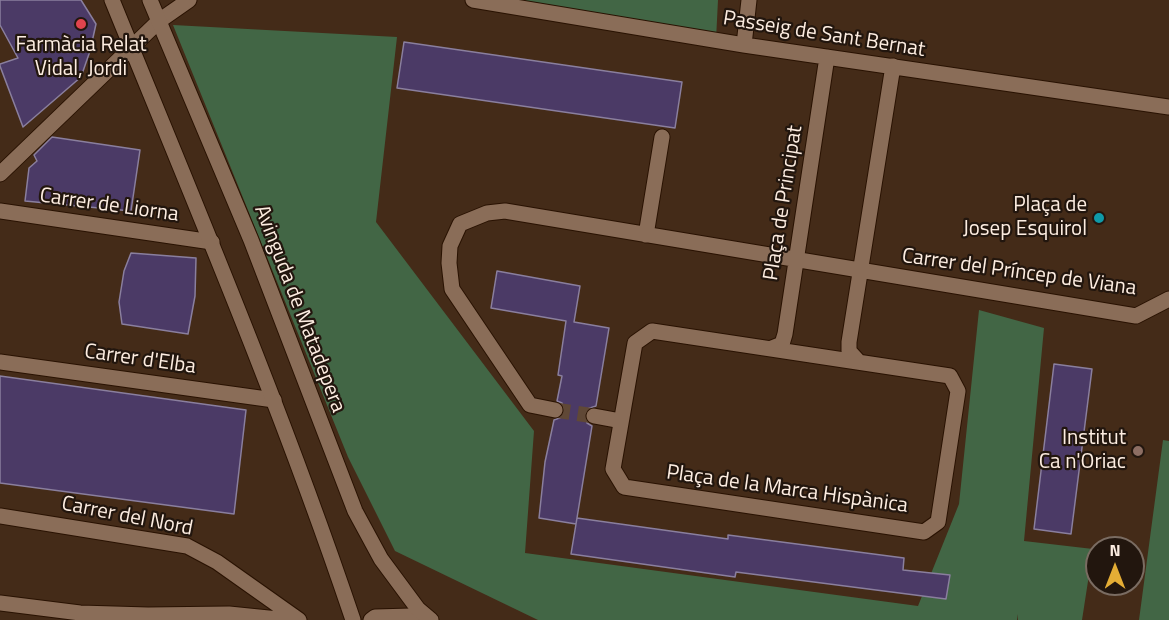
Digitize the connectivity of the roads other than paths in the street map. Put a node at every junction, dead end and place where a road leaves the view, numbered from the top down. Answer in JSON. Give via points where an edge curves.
{"nodes":[{"id":1,"x":112,"y":0,"type":"edge"},
{"id":2,"x":150,"y":0,"type":"edge"},
{"id":3,"x":189,"y":0,"type":"edge"},
{"id":4,"x":473,"y":0,"type":"edge"},
{"id":5,"x":749,"y":0,"type":"edge"},
{"id":6,"x":159,"y":21,"type":"junction"},
{"id":7,"x":744,"y":45,"type":"junction"},
{"id":8,"x":132,"y":48,"type":"junction"},
{"id":9,"x":827,"y":57,"type":"junction"},
{"id":10,"x":893,"y":66,"type":"junction"},
{"id":11,"x":1169,"y":106,"type":"edge"},
{"id":12,"x":662,"y":137,"type":"dead end"},
{"id":13,"x":0,"y":174,"type":"edge"},
{"id":14,"x":0,"y":211,"type":"edge"},
{"id":15,"x":646,"y":235,"type":"junction"},
{"id":16,"x":212,"y":242,"type":"junction"},
{"id":17,"x":796,"y":260,"type":"junction"},
{"id":18,"x":860,"y":271,"type":"junction"},
{"id":19,"x":1169,"y":299,"type":"edge"},
{"id":20,"x":772,"y":348,"type":"junction"},
{"id":21,"x":0,"y":362,"type":"edge"},
{"id":22,"x":859,"y":362,"type":"junction"},
{"id":23,"x":274,"y":399,"type":"junction"},
{"id":24,"x":555,"y":410,"type":"tunnel mouth"},
{"id":25,"x":594,"y":416,"type":"tunnel mouth"},
{"id":26,"x":621,"y":421,"type":"junction"},
{"id":27,"x":0,"y":516,"type":"edge"},
{"id":28,"x":0,"y":603,"type":"edge"},
{"id":29,"x":429,"y":619,"type":"edge"},
{"id":30,"x":288,"y":620,"type":"edge"},
{"id":31,"x":299,"y":620,"type":"edge"},
{"id":32,"x":353,"y":620,"type":"edge"},
{"id":33,"x":371,"y":620,"type":"edge"}],
"edges":[{"from":1,"to":8,"type":"street"},
{"from":2,"to":6,"type":"street","name":"Avinguda de Matadepera"},
{"from":3,"to":6,"type":"street"},
{"from":4,"to":7,"type":"street","name":"Passeig de Sant Bernat"},
{"from":5,"to":7,"type":"street"},
{"from":6,"to":8,"type":"street"},
{"from":6,"to":29,"type":"street","name":"Avinguda de Matadepera","via":[[251,240],[355,511],[381,559]]},
{"from":7,"to":9,"type":"street","name":"Passeig de Sant Bernat"},
{"from":8,"to":13,"type":"street"},
{"from":8,"to":16,"type":"street"},
{"from":9,"to":10,"type":"street","name":"Passeig de Sant Bernat"},
{"from":9,"to":17,"type":"street","name":"Plaça de Principat"},
{"from":10,"to":11,"type":"street","name":"Passeig de Sant Bernat"},
{"from":10,"to":18,"type":"street"},
{"from":12,"to":15,"type":"street"},
{"from":14,"to":16,"type":"street","name":"Carrer de Liorna"},
{"from":15,"to":17,"type":"street","name":"Carrer del Príncep de Viana"},
{"from":15,"to":24,"type":"street","name":"Carrer del Príncep de Viana","via":[[505,211],[487,213],[460,224],[450,246],[452,289],[531,405]]},
{"from":16,"to":23,"type":"street"},
{"from":17,"to":18,"type":"street","name":"Carrer del Príncep de Viana"},
{"from":17,"to":20,"type":"street","name":"Plaça de Principat","via":[[785,333],[782,344]]},
{"from":18,"to":19,"type":"street","name":"Carrer del Príncep de Viana","via":[[1136,316]]},
{"from":18,"to":22,"type":"street","via":[[849,342],[849,351]]},
{"from":20,"to":22,"type":"street","name":"Plaça de la Marca Hispànica"},
{"from":20,"to":26,"type":"street","name":"Plaça de la Marca Hispànica","via":[[652,332],[635,343]]},
{"from":21,"to":23,"type":"street","name":"Carrer d'Elba"},
{"from":22,"to":26,"type":"street","name":"Plaça de la Marca Hispànica","via":[[950,376],[958,391],[938,522],[924,531],[624,487],[613,469]]},
{"from":23,"to":32,"type":"street"},
{"from":25,"to":26,"type":"street"},
{"from":27,"to":31,"type":"street","name":"Carrer del Nord","via":[[187,546],[217,562]]},
{"from":28,"to":30,"type":"street","via":[[80,613],[229,614]]},
{"from":29,"to":33,"type":"street","via":[[411,616]]}]}
